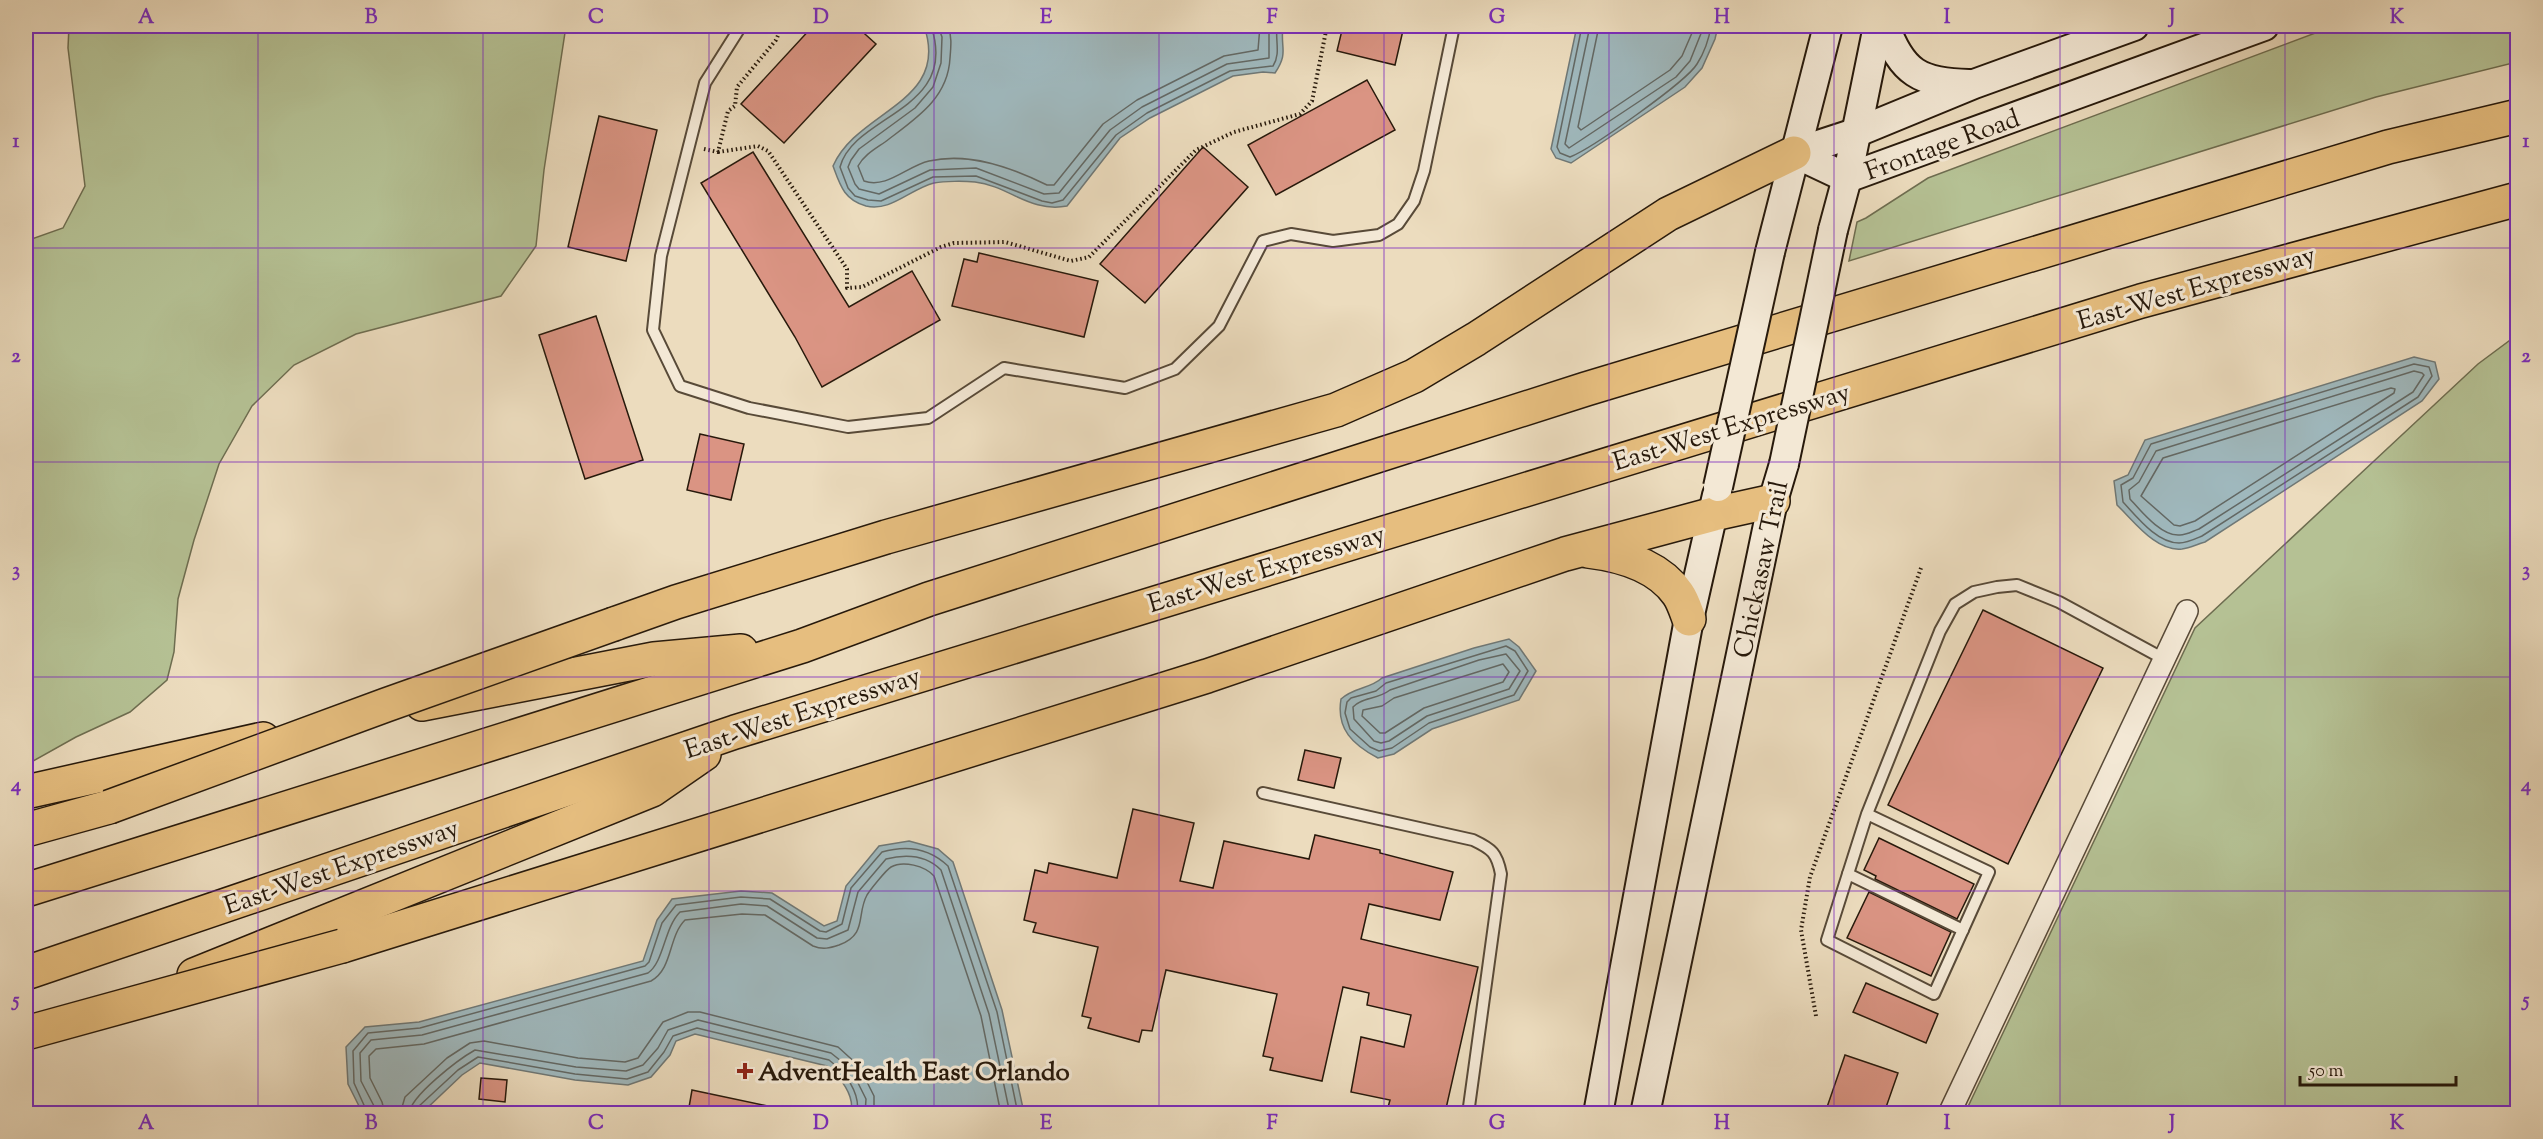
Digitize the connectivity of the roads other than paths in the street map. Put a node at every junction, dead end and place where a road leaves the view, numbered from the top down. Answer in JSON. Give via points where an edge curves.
{"nodes":[{"id":1,"x":741,"y":26,"type":"edge"},
{"id":2,"x":1454,"y":26,"type":"edge"},
{"id":3,"x":1828,"y":26,"type":"edge"},
{"id":4,"x":1878,"y":26,"type":"edge"},
{"id":5,"x":1885,"y":26,"type":"edge"},
{"id":6,"x":2134,"y":26,"type":"edge"},
{"id":7,"x":2264,"y":26,"type":"edge"},
{"id":8,"x":1974,"y":84,"type":"junction"},
{"id":9,"x":2517,"y":116,"type":"edge"},
{"id":10,"x":1855,"y":133,"type":"junction"},
{"id":11,"x":1794,"y":153,"type":"junction"},
{"id":12,"x":1847,"y":178,"type":"junction"},
{"id":13,"x":2517,"y":199,"type":"edge"},
{"id":14,"x":1716,"y":500,"type":"junction"},
{"id":15,"x":1773,"y":501,"type":"junction"},
{"id":16,"x":1577,"y":550,"type":"junction"},
{"id":17,"x":2187,"y":611,"type":"dead end"},
{"id":18,"x":1689,"y":619,"type":"junction"},
{"id":19,"x":802,"y":646,"type":"junction"},
{"id":20,"x":2164,"y":659,"type":"junction"},
{"id":21,"x":735,"y":732,"type":"junction"},
{"id":22,"x":26,"y":792,"type":"edge"},
{"id":23,"x":1263,"y":793,"type":"dead end"},
{"id":24,"x":1868,"y":814,"type":"junction"},
{"id":25,"x":26,"y":830,"type":"edge"},
{"id":26,"x":1848,"y":874,"type":"junction"},
{"id":27,"x":26,"y":890,"type":"edge"},
{"id":28,"x":1963,"y":930,"type":"junction"},
{"id":29,"x":26,"y":973,"type":"edge"},
{"id":30,"x":26,"y":1033,"type":"edge"},
{"id":31,"x":26,"y":1042,"type":"edge"},
{"id":32,"x":1468,"y":1113,"type":"edge"},
{"id":33,"x":1598,"y":1113,"type":"edge"},
{"id":34,"x":1645,"y":1113,"type":"edge"},
{"id":35,"x":1949,"y":1113,"type":"edge"}],
"edges":[{"from":1,"to":2,"type":"lane","via":[[705,83],[661,256],[653,330],[680,386],[749,408],[848,427],[928,418],[1004,368],[1125,388],[1175,369],[1219,326],[1263,241],[1291,234],[1333,241],[1379,235],[1398,224],[1414,201],[1424,171]]},
{"from":3,"to":11,"type":"street"},
{"from":4,"to":10,"type":"street","name":"Chickasaw Trail"},
{"from":5,"to":8,"type":"street","via":[[1894,49],[1906,65],[1922,76],[1941,84]]},
{"from":6,"to":8,"type":"street","name":"Frontage Road"},
{"from":7,"to":12,"type":"street","name":"Frontage Road"},
{"from":8,"to":10,"type":"street","name":"Frontage Road"},
{"from":9,"to":19,"type":"highway","via":[[2388,147],[1608,382],[929,599]]},
{"from":10,"to":11,"type":"street","name":"Frontage Road"},
{"from":10,"to":12,"type":"street","name":"Chickasaw Trail"},
{"from":11,"to":12,"type":"street","name":"Frontage Road"},
{"from":11,"to":14,"type":"street","bridge":true},
{"from":11,"to":25,"type":"highway","bridge":true,"via":[[1668,214],[1414,376],[1336,410],[886,537],[676,602],[109,807]]},
{"from":12,"to":15,"type":"street","name":"Chickasaw Trail","bridge":true},
{"from":13,"to":21,"type":"highway","name":"East-West Expressway","via":[[2141,301]]},
{"from":14,"to":15,"type":"highway"},
{"from":14,"to":16,"type":"highway"},
{"from":14,"to":18,"type":"street"},
{"from":15,"to":34,"type":"street","name":"Chickasaw Trail"},
{"from":16,"to":18,"type":"highway","via":[[1611,554],[1663,577],[1679,594]]},
{"from":16,"to":30,"type":"highway","bridge":true,"via":[[1207,676],[342,946]]},
{"from":17,"to":20,"type":"street"},
{"from":18,"to":33,"type":"street"},
{"from":19,"to":22,"type":"highway","via":[[654,659],[482,690]]},
{"from":19,"to":27,"type":"highway"},
{"from":20,"to":24,"type":"lane","via":[[2058,602],[2017,585],[1974,592],[1955,604],[1940,630]]},
{"from":20,"to":35,"type":"street"},
{"from":21,"to":29,"type":"highway","name":"East-West Expressway"},
{"from":21,"to":31,"type":"highway","via":[[652,790]]},
{"from":23,"to":32,"type":"lane","via":[[1473,840],[1498,858],[1501,873]]},
{"from":24,"to":26,"type":"lane"},
{"from":24,"to":28,"type":"lane","via":[[1989,872]]},
{"from":26,"to":28,"type":"lane"},
{"from":26,"to":28,"type":"lane","via":[[1827,940],[1934,994]]}]}
